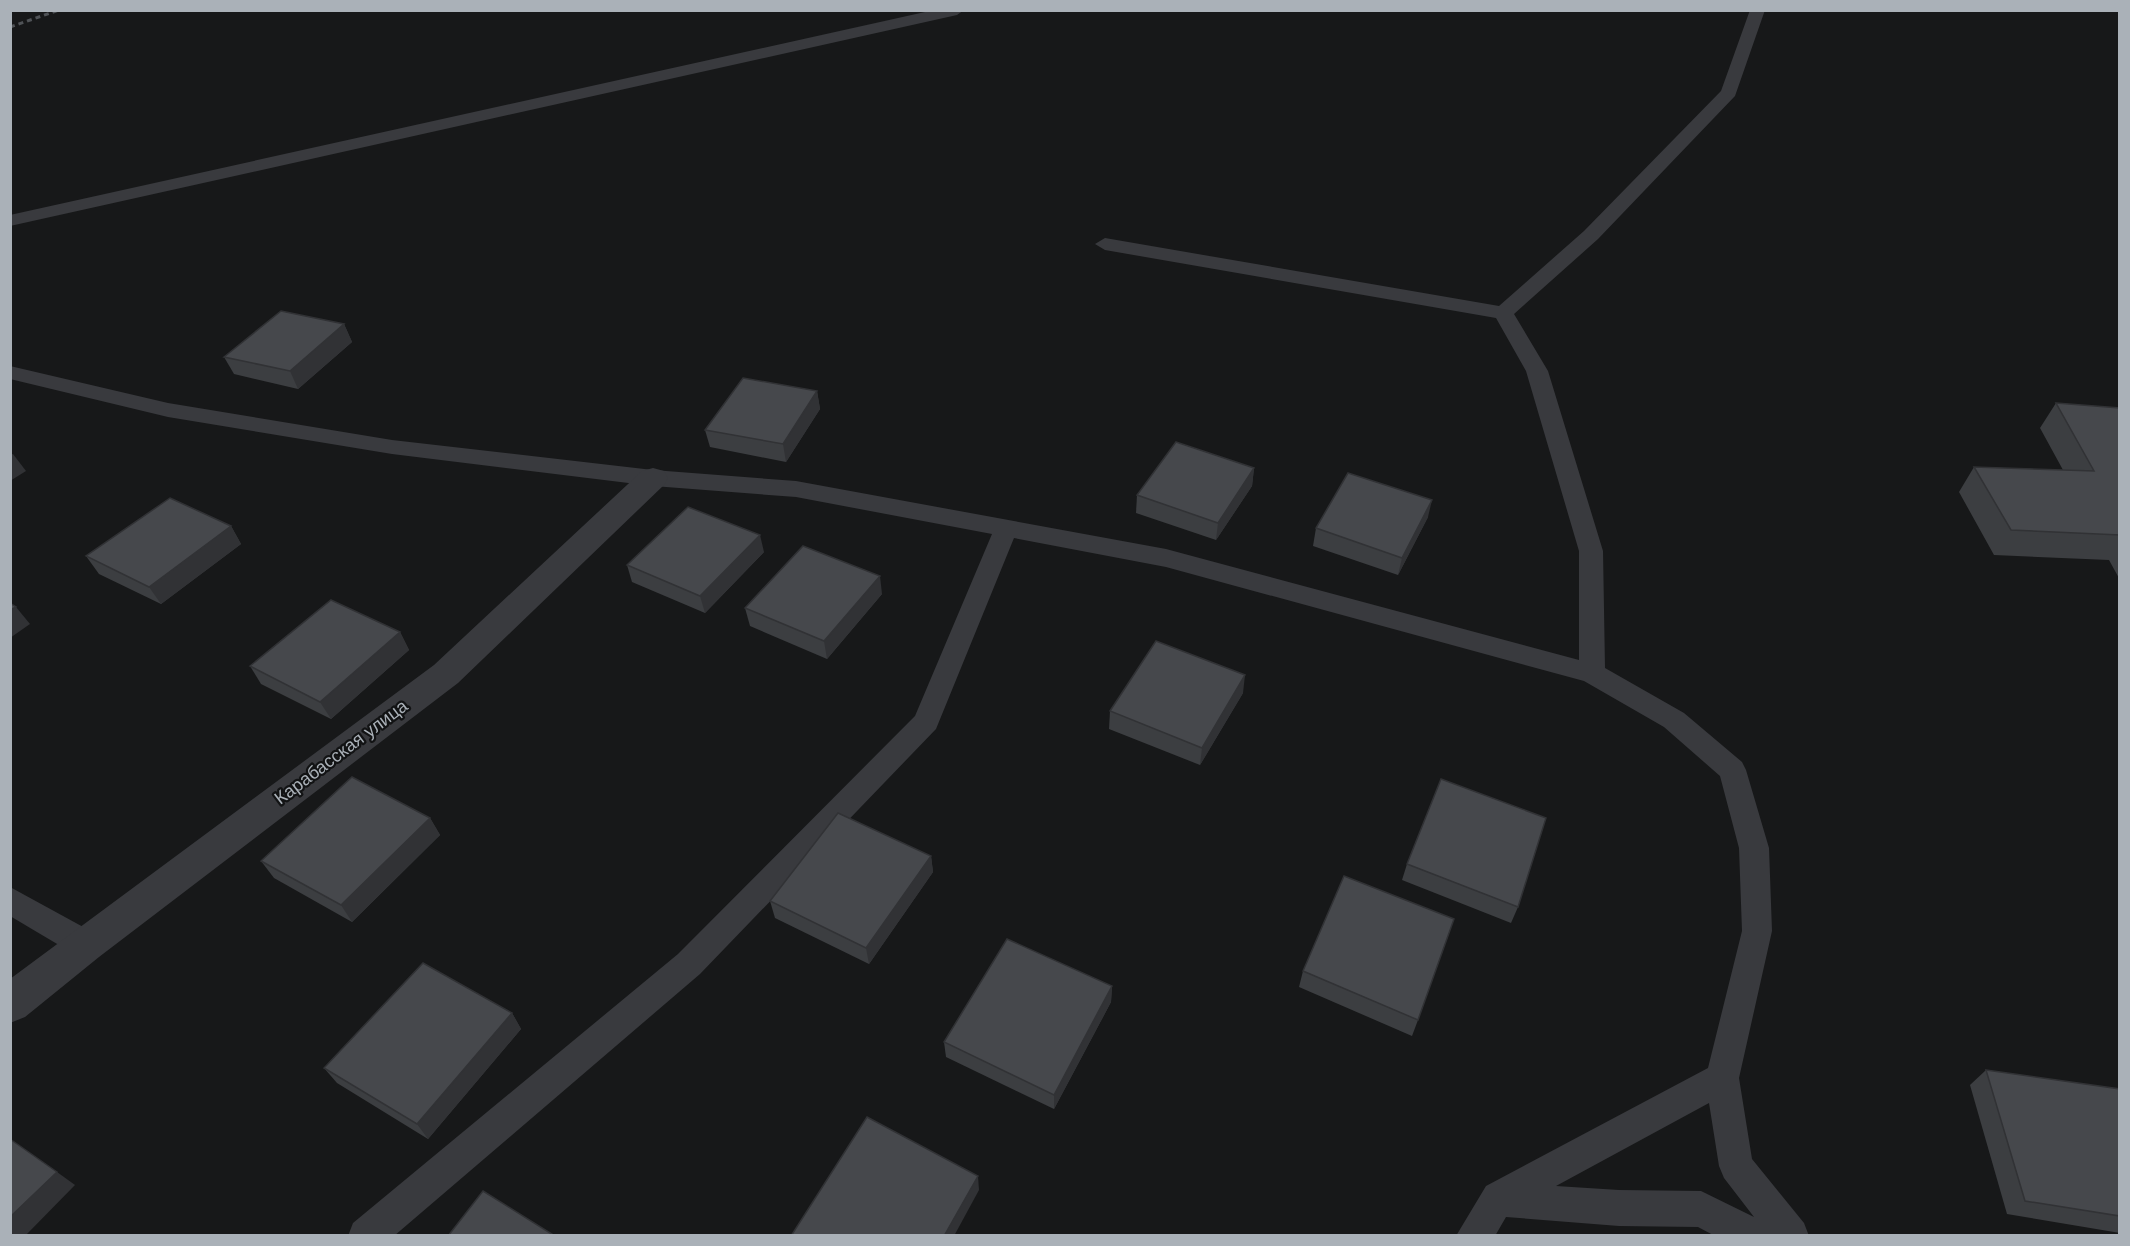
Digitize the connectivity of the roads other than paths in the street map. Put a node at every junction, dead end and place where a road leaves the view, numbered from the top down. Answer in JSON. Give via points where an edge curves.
{"nodes":[{"id":1,"x":957,"y":10,"type":"edge"},
{"id":2,"x":1758,"y":10,"type":"edge"},
{"id":3,"x":10,"y":221,"type":"edge"},
{"id":4,"x":1105,"y":244,"type":"dead end"},
{"id":5,"x":1503,"y":313,"type":"junction"},
{"id":6,"x":10,"y":372,"type":"edge"},
{"id":7,"x":653,"y":478,"type":"junction"},
{"id":8,"x":1006,"y":528,"type":"junction"},
{"id":9,"x":1593,"y":672,"type":"junction"},
{"id":10,"x":10,"y":900,"type":"edge"},
{"id":11,"x":85,"y":944,"type":"junction"},
{"id":12,"x":10,"y":1004,"type":"edge"},
{"id":13,"x":1722,"y":1078,"type":"junction"},
{"id":14,"x":1498,"y":1198,"type":"junction"},
{"id":15,"x":366,"y":1236,"type":"edge"},
{"id":16,"x":1474,"y":1236,"type":"edge"},
{"id":17,"x":1753,"y":1236,"type":"edge"},
{"id":18,"x":1791,"y":1236,"type":"edge"}],
"edges":[{"from":1,"to":3,"type":"lane"},
{"from":2,"to":5,"type":"lane","via":[[1729,93],[1591,235]]},
{"from":4,"to":5,"type":"lane"},
{"from":5,"to":9,"type":"lane","via":[[1537,371],[1591,551]]},
{"from":6,"to":7,"type":"lane","via":[[168,410],[381,445]]},
{"from":7,"to":8,"type":"lane","via":[[796,489]]},
{"from":7,"to":11,"type":"street","name":"Карабасская улица","via":[[446,674]]},
{"from":8,"to":9,"type":"lane","via":[[1166,558]]},
{"from":8,"to":15,"type":"lane","via":[[926,722],[689,964]]},
{"from":9,"to":13,"type":"lane","via":[[1674,720],[1732,770],[1754,848],[1757,931]]},
{"from":10,"to":11,"type":"lane"},
{"from":11,"to":12,"type":"street","name":"Карабасская улица"},
{"from":13,"to":14,"type":"lane"},
{"from":13,"to":18,"type":"lane","via":[[1736,1166]]},
{"from":14,"to":16,"type":"lane"},
{"from":14,"to":17,"type":"lane","via":[[1619,1208],[1701,1209]]}]}
